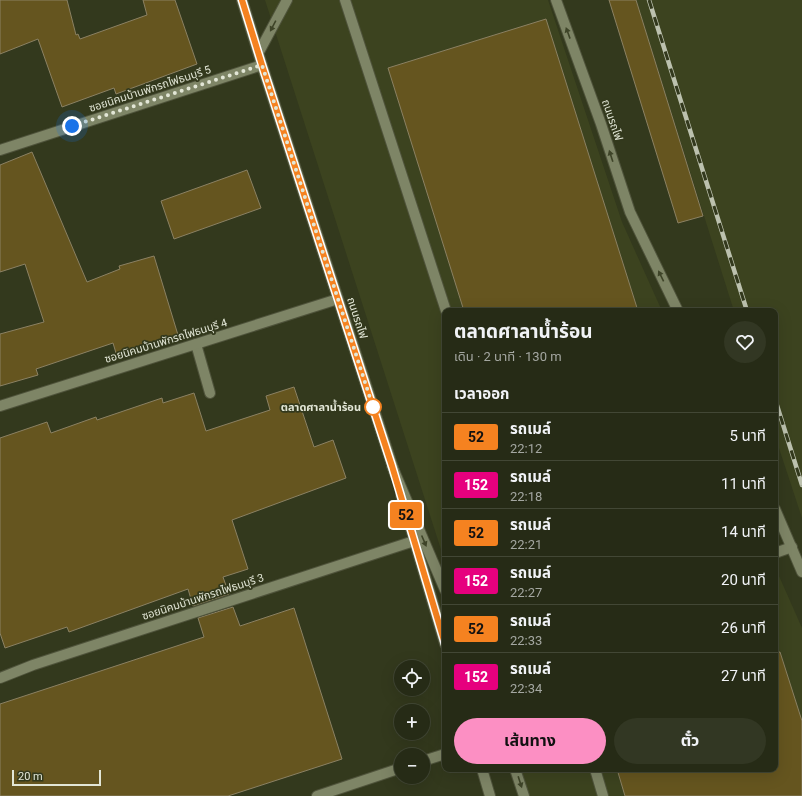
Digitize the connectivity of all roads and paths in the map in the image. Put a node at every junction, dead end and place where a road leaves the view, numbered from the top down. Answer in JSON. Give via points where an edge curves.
{"nodes":[{"id":1,"x":242,"y":0,"type":"edge"},
{"id":2,"x":287,"y":0,"type":"edge"},
{"id":3,"x":344,"y":0,"type":"edge"},
{"id":4,"x":556,"y":0,"type":"edge"},
{"id":5,"x":259,"y":52,"type":"junction"},
{"id":6,"x":262,"y":65,"type":"junction"},
{"id":7,"x":0,"y":150,"type":"edge"},
{"id":8,"x":338,"y":299,"type":"junction"},
{"id":9,"x":445,"y":308,"type":"edge"},
{"id":10,"x":677,"y":308,"type":"edge"},
{"id":11,"x":196,"y":344,"type":"junction"},
{"id":12,"x":210,"y":392,"type":"dead end"},
{"id":13,"x":0,"y":406,"type":"edge"},
{"id":14,"x":392,"y":466,"type":"junction"},
{"id":15,"x":778,"y":516,"type":"edge"},
{"id":16,"x":414,"y":541,"type":"junction"},
{"id":17,"x":792,"y":548,"type":"junction"},
{"id":18,"x":778,"y":552,"type":"edge"},
{"id":19,"x":802,"y":572,"type":"edge"},
{"id":20,"x":442,"y":583,"type":"edge"},
{"id":21,"x":442,"y":634,"type":"edge"},
{"id":22,"x":0,"y":678,"type":"edge"},
{"id":23,"x":442,"y":755,"type":"edge"},
{"id":24,"x":430,"y":759,"type":"edge"},
{"id":25,"x":394,"y":770,"type":"edge"},
{"id":26,"x":483,"y":772,"type":"edge"},
{"id":27,"x":516,"y":772,"type":"edge"},
{"id":28,"x":596,"y":772,"type":"edge"},
{"id":29,"x":318,"y":796,"type":"edge"},
{"id":30,"x":490,"y":796,"type":"edge"},
{"id":31,"x":524,"y":796,"type":"edge"},
{"id":32,"x":603,"y":796,"type":"edge"}],
"edges":[{"from":1,"to":5,"type":"street","name":"ถนนรถไฟ"},
{"from":2,"to":5,"type":"street","one_way":true},
{"from":3,"to":9,"type":"street"},
{"from":10,"to":4,"type":"street","name":"ถนนรถไฟ","one_way":true,"via":[[630,212]]},
{"from":5,"to":6,"type":"street","name":"ถนนรถไฟ"},
{"from":6,"to":7,"type":"street","name":"ซอยนิคมบ้านพักรถไฟธนบุรี 5"},
{"from":6,"to":8,"type":"street","name":"ถนนรถไฟ"},
{"from":8,"to":11,"type":"street","name":"ซอยนิคมบ้านพักรถไฟธนบุรี 4"},
{"from":8,"to":14,"type":"street","name":"ถนนรถไฟ"},
{"from":11,"to":12,"type":"street"},
{"from":11,"to":13,"type":"street","name":"ซอยนิคมบ้านพักรถไฟธนบุรี 4"},
{"from":14,"to":16,"type":"street","name":"ถนนรถไฟ"},
{"from":14,"to":20,"type":"street","one_way":true},
{"from":15,"to":17,"type":"street"},
{"from":16,"to":21,"type":"street","name":"ถนนรถไฟ"},
{"from":16,"to":22,"type":"street","name":"ซอยนิคมบ้านพักรถไฟธนบุรี 3"},
{"from":17,"to":18,"type":"street"},
{"from":17,"to":19,"type":"street"},
{"from":23,"to":24,"type":"street"},
{"from":25,"to":29,"type":"street"},
{"from":26,"to":30,"type":"street"},
{"from":27,"to":31,"type":"street","one_way":true},
{"from":28,"to":32,"type":"street"}]}
